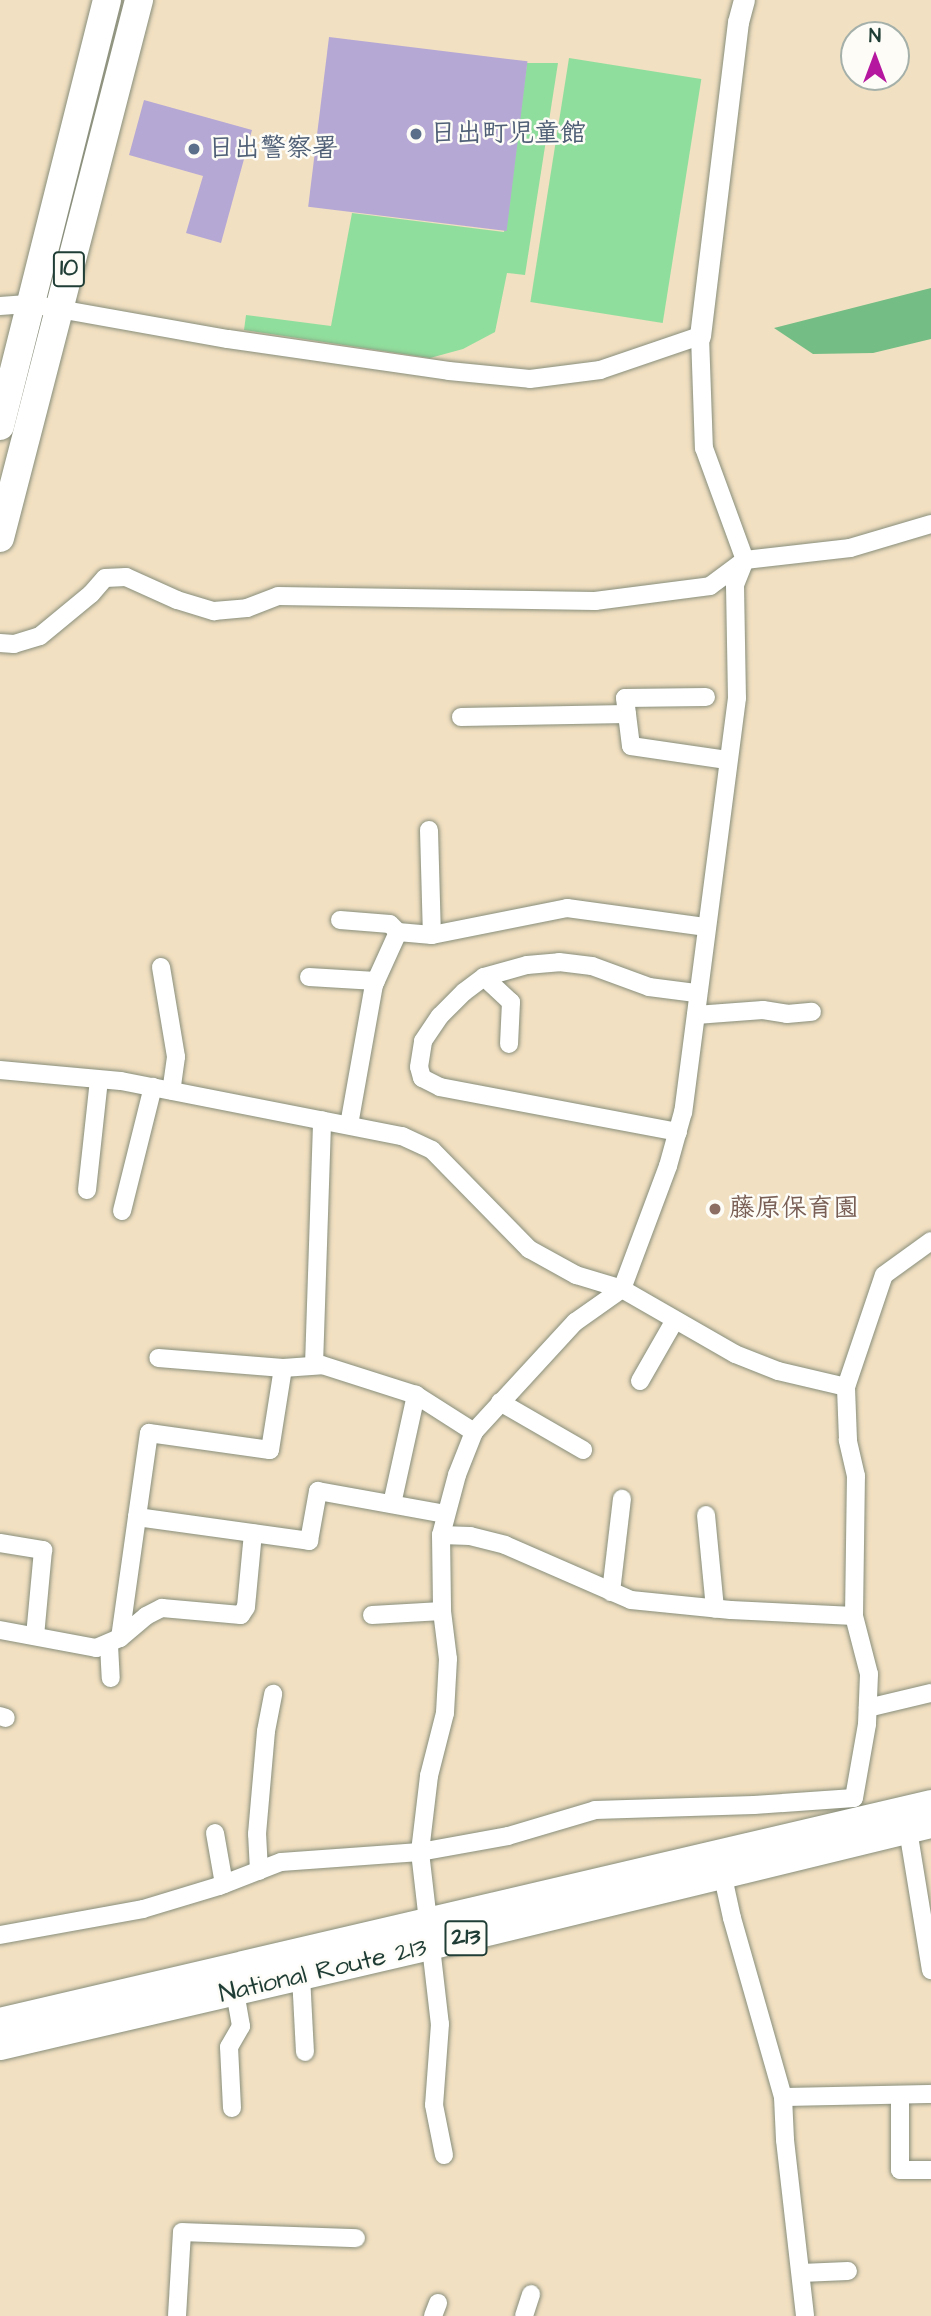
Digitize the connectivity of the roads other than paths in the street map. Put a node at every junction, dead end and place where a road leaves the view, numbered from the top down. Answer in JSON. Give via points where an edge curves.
{"nodes":[{"id":1,"x":107,"y":0,"type":"edge"},
{"id":2,"x":139,"y":0,"type":"edge"},
{"id":3,"x":744,"y":0,"type":"edge"},
{"id":4,"x":0,"y":306,"type":"edge"},
{"id":5,"x":45,"y":307,"type":"junction"},
{"id":6,"x":700,"y":335,"type":"junction"},
{"id":7,"x":0,"y":426,"type":"edge"},
{"id":8,"x":931,"y":524,"type":"edge"},
{"id":9,"x":0,"y":538,"type":"edge"},
{"id":10,"x":745,"y":560,"type":"junction"},
{"id":11,"x":0,"y":643,"type":"edge"},
{"id":12,"x":706,"y":697,"type":"dead end"},
{"id":13,"x":627,"y":714,"type":"junction"},
{"id":14,"x":461,"y":717,"type":"dead end"},
{"id":15,"x":727,"y":760,"type":"junction"},
{"id":16,"x":429,"y":830,"type":"dead end"},
{"id":17,"x":340,"y":920,"type":"dead end"},
{"id":18,"x":705,"y":928,"type":"junction"},
{"id":19,"x":398,"y":932,"type":"junction"},
{"id":20,"x":432,"y":935,"type":"junction"},
{"id":21,"x":161,"y":967,"type":"dead end"},
{"id":22,"x":309,"y":977,"type":"dead end"},
{"id":23,"x":484,"y":977,"type":"junction"},
{"id":24,"x":376,"y":981,"type":"junction"},
{"id":25,"x":696,"y":993,"type":"junction"},
{"id":26,"x":812,"y":1012,"type":"dead end"},
{"id":27,"x":696,"y":1015,"type":"junction"},
{"id":28,"x":509,"y":1044,"type":"dead end"},
{"id":29,"x":0,"y":1070,"type":"edge"},
{"id":30,"x":99,"y":1080,"type":"junction"},
{"id":31,"x":162,"y":1089,"type":"junction"},
{"id":32,"x":322,"y":1120,"type":"junction"},
{"id":33,"x":349,"y":1125,"type":"junction"},
{"id":34,"x":678,"y":1132,"type":"junction"},
{"id":35,"x":87,"y":1190,"type":"dead end"},
{"id":36,"x":122,"y":1211,"type":"dead end"},
{"id":37,"x":931,"y":1241,"type":"edge"},
{"id":38,"x":622,"y":1289,"type":"junction"},
{"id":39,"x":675,"y":1320,"type":"junction"},
{"id":40,"x":158,"y":1358,"type":"dead end"},
{"id":41,"x":314,"y":1365,"type":"junction"},
{"id":42,"x":283,"y":1368,"type":"junction"},
{"id":43,"x":640,"y":1381,"type":"dead end"},
{"id":44,"x":846,"y":1387,"type":"junction"},
{"id":45,"x":416,"y":1395,"type":"junction"},
{"id":46,"x":500,"y":1402,"type":"junction"},
{"id":47,"x":474,"y":1432,"type":"junction"},
{"id":48,"x":583,"y":1450,"type":"dead end"},
{"id":49,"x":622,"y":1499,"type":"dead end"},
{"id":50,"x":392,"y":1504,"type":"junction"},
{"id":51,"x":446,"y":1514,"type":"junction"},
{"id":52,"x":706,"y":1515,"type":"dead end"},
{"id":53,"x":137,"y":1517,"type":"junction"},
{"id":54,"x":253,"y":1533,"type":"junction"},
{"id":55,"x":441,"y":1535,"type":"junction"},
{"id":56,"x":0,"y":1543,"type":"edge"},
{"id":57,"x":611,"y":1592,"type":"junction"},
{"id":58,"x":715,"y":1609,"type":"junction"},
{"id":59,"x":442,"y":1611,"type":"junction"},
{"id":60,"x":372,"y":1615,"type":"dead end"},
{"id":61,"x":854,"y":1616,"type":"junction"},
{"id":62,"x":0,"y":1630,"type":"edge"},
{"id":63,"x":35,"y":1636,"type":"junction"},
{"id":64,"x":114,"y":1642,"type":"junction"},
{"id":65,"x":111,"y":1678,"type":"dead end"},
{"id":66,"x":931,"y":1693,"type":"edge"},
{"id":67,"x":273,"y":1694,"type":"dead end"},
{"id":68,"x":868,"y":1708,"type":"junction"},
{"id":69,"x":931,"y":1804,"type":"edge"},
{"id":70,"x":920,"y":1827,"type":"edge"},
{"id":71,"x":215,"y":1833,"type":"dead end"},
{"id":72,"x":420,"y":1852,"type":"junction"},
{"id":73,"x":721,"y":1865,"type":"junction"},
{"id":74,"x":259,"y":1871,"type":"junction"},
{"id":75,"x":224,"y":1884,"type":"junction"},
{"id":76,"x":430,"y":1934,"type":"junction"},
{"id":77,"x":0,"y":1935,"type":"edge"},
{"id":78,"x":931,"y":1970,"type":"edge"},
{"id":79,"x":300,"y":1976,"type":"junction"},
{"id":80,"x":235,"y":1992,"type":"junction"},
{"id":81,"x":0,"y":2022,"type":"edge"},
{"id":82,"x":0,"y":2046,"type":"edge"},
{"id":83,"x":305,"y":2052,"type":"dead end"},
{"id":84,"x":931,"y":2094,"type":"edge"},
{"id":85,"x":900,"y":2095,"type":"junction"},
{"id":86,"x":783,"y":2097,"type":"junction"},
{"id":87,"x":232,"y":2108,"type":"dead end"},
{"id":88,"x":443,"y":2155,"type":"dead end"},
{"id":89,"x":931,"y":2170,"type":"edge"},
{"id":90,"x":356,"y":2238,"type":"dead end"},
{"id":91,"x":848,"y":2271,"type":"dead end"},
{"id":92,"x":801,"y":2273,"type":"junction"},
{"id":93,"x":531,"y":2294,"type":"dead end"},
{"id":94,"x":177,"y":2316,"type":"edge"},
{"id":95,"x":524,"y":2316,"type":"edge"},
{"id":96,"x":805,"y":2316,"type":"edge"}],
"edges":[{"from":1,"to":5,"type":"highway","number":"10"},
{"from":2,"to":5,"type":"highway","number":"10"},
{"from":3,"to":6,"type":"street"},
{"from":4,"to":5,"type":"street"},
{"from":5,"to":6,"type":"street","via":[[269,345],[530,379],[600,370]]},
{"from":5,"to":7,"type":"highway","number":"10"},
{"from":5,"to":9,"type":"highway","number":"10"},
{"from":6,"to":10,"type":"street","via":[[704,448]]},
{"from":8,"to":10,"type":"street","via":[[849,548]]},
{"from":10,"to":11,"type":"street","via":[[710,586],[595,601],[278,596],[247,608],[214,611],[126,577],[105,578],[40,636]]},
{"from":10,"to":15,"type":"street","via":[[735,585],[737,698]]},
{"from":12,"to":13,"type":"street","via":[[625,698]]},
{"from":13,"to":14,"type":"street"},
{"from":13,"to":15,"type":"street","via":[[631,746]]},
{"from":15,"to":18,"type":"street"},
{"from":16,"to":20,"type":"street"},
{"from":17,"to":19,"type":"street","via":[[390,924]]},
{"from":18,"to":20,"type":"street","via":[[567,908]]},
{"from":18,"to":25,"type":"street"},
{"from":19,"to":20,"type":"street"},
{"from":19,"to":24,"type":"street"},
{"from":21,"to":31,"type":"street","via":[[176,1057]]},
{"from":22,"to":24,"type":"street"},
{"from":23,"to":25,"type":"street","via":[[559,962],[592,966],[649,987]]},
{"from":23,"to":28,"type":"street","via":[[511,1002]]},
{"from":23,"to":34,"type":"street","via":[[440,1016],[423,1041],[422,1078],[440,1087]]},
{"from":24,"to":33,"type":"street"},
{"from":25,"to":27,"type":"street"},
{"from":26,"to":27,"type":"street"},
{"from":27,"to":34,"type":"street"},
{"from":29,"to":30,"type":"street"},
{"from":30,"to":31,"type":"street"},
{"from":30,"to":35,"type":"street"},
{"from":31,"to":32,"type":"street"},
{"from":31,"to":36,"type":"street"},
{"from":32,"to":33,"type":"street"},
{"from":32,"to":41,"type":"street"},
{"from":33,"to":38,"type":"street","via":[[402,1136],[432,1150],[529,1249],[576,1275]]},
{"from":34,"to":38,"type":"street"},
{"from":37,"to":44,"type":"street","via":[[884,1275]]},
{"from":38,"to":39,"type":"street"},
{"from":38,"to":46,"type":"street","via":[[575,1322]]},
{"from":39,"to":43,"type":"street"},
{"from":39,"to":44,"type":"street","via":[[735,1354],[778,1371]]},
{"from":40,"to":42,"type":"street"},
{"from":41,"to":42,"type":"street"},
{"from":41,"to":45,"type":"street"},
{"from":42,"to":53,"type":"street","via":[[270,1450],[149,1433]]},
{"from":44,"to":61,"type":"street","via":[[848,1440],[856,1476]]},
{"from":45,"to":47,"type":"street"},
{"from":45,"to":50,"type":"street"},
{"from":46,"to":47,"type":"street"},
{"from":46,"to":48,"type":"street"},
{"from":47,"to":51,"type":"street"},
{"from":49,"to":57,"type":"street"},
{"from":50,"to":51,"type":"street"},
{"from":50,"to":54,"type":"street","via":[[318,1491],[309,1541]]},
{"from":51,"to":55,"type":"street"},
{"from":52,"to":58,"type":"street"},
{"from":53,"to":54,"type":"street"},
{"from":53,"to":64,"type":"street"},
{"from":54,"to":64,"type":"street","via":[[246,1607],[241,1615],[162,1608],[146,1615]]},
{"from":55,"to":57,"type":"street","via":[[505,1545]]},
{"from":55,"to":59,"type":"street"},
{"from":56,"to":63,"type":"street","via":[[43,1550]]},
{"from":57,"to":58,"type":"street","via":[[631,1600]]},
{"from":58,"to":61,"type":"street"},
{"from":59,"to":60,"type":"street"},
{"from":59,"to":72,"type":"street","via":[[448,1659],[446,1713],[429,1776]]},
{"from":61,"to":68,"type":"street","via":[[869,1674]]},
{"from":62,"to":63,"type":"street"},
{"from":63,"to":64,"type":"street","via":[[96,1648]]},
{"from":64,"to":65,"type":"street"},
{"from":66,"to":68,"type":"street"},
{"from":67,"to":74,"type":"street","via":[[257,1834]]},
{"from":68,"to":72,"type":"street","via":[[854,1798],[595,1810],[508,1836]]},
{"from":69,"to":73,"type":"highway","name":"National Route 213","number":"213"},
{"from":70,"to":73,"type":"highway","name":"National Route 213","number":"213"},
{"from":70,"to":78,"type":"street"},
{"from":71,"to":75,"type":"street"},
{"from":72,"to":74,"type":"street","via":[[281,1862]]},
{"from":72,"to":76,"type":"street"},
{"from":73,"to":76,"type":"highway","name":"National Route 213","number":"213"},
{"from":73,"to":86,"type":"street"},
{"from":74,"to":75,"type":"street"},
{"from":75,"to":77,"type":"street","via":[[144,1909]]},
{"from":76,"to":79,"type":"highway","name":"National Route 213","number":"213"},
{"from":76,"to":81,"type":"highway","name":"National Route 213","number":"213"},
{"from":76,"to":88,"type":"street","via":[[440,2024],[434,2105]]},
{"from":79,"to":80,"type":"highway","name":"National Route 213","number":"213"},
{"from":79,"to":83,"type":"street"},
{"from":80,"to":82,"type":"highway","name":"National Route 213","number":"213"},
{"from":80,"to":87,"type":"street","via":[[241,2026],[229,2047]]},
{"from":84,"to":85,"type":"street"},
{"from":85,"to":86,"type":"street"},
{"from":85,"to":89,"type":"street","via":[[900,2170]]},
{"from":86,"to":92,"type":"street"},
{"from":90,"to":94,"type":"street","via":[[182,2232]]},
{"from":91,"to":92,"type":"street"},
{"from":92,"to":96,"type":"street"},
{"from":93,"to":95,"type":"street"}]}
